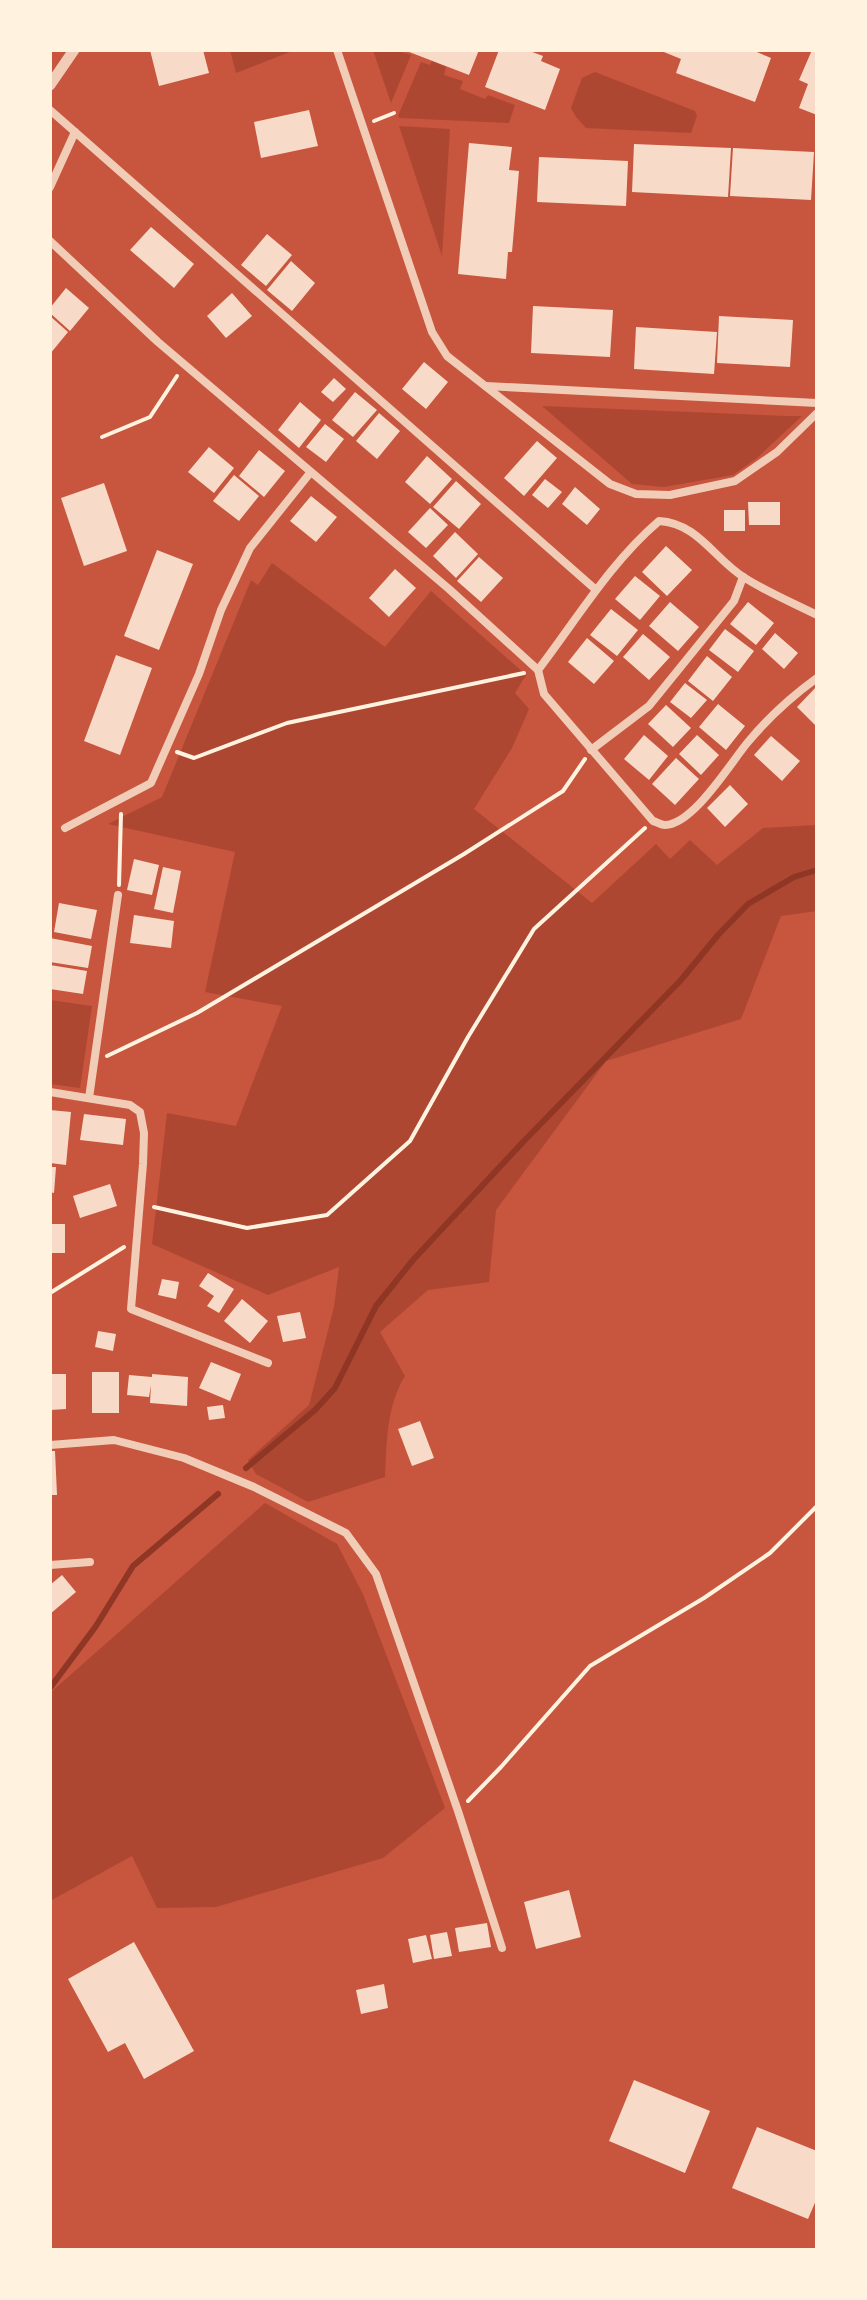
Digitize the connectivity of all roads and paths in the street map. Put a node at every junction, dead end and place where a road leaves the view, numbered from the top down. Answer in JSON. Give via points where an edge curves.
{"nodes":[{"id":1,"x":74,"y":50,"type":"edge"},
{"id":2,"x":337,"y":50,"type":"edge"},
{"id":3,"x":50,"y":85,"type":"edge"},
{"id":4,"x":50,"y":110,"type":"edge"},
{"id":5,"x":394,"y":113,"type":"dead end"},
{"id":6,"x":362,"y":125,"type":"junction"},
{"id":7,"x":75,"y":132,"type":"junction"},
{"id":8,"x":50,"y":187,"type":"edge"},
{"id":9,"x":50,"y":241,"type":"edge"},
{"id":10,"x":185,"y":365,"type":"junction"},
{"id":11,"x":485,"y":386,"type":"junction"},
{"id":12,"x":817,"y":403,"type":"edge"},
{"id":13,"x":817,"y":413,"type":"edge"},
{"id":14,"x":102,"y":437,"type":"dead end"},
{"id":15,"x":310,"y":473,"type":"junction"},
{"id":16,"x":743,"y":577,"type":"junction"},
{"id":17,"x":595,"y":589,"type":"junction"},
{"id":18,"x":817,"y":615,"type":"edge"},
{"id":19,"x":538,"y":670,"type":"junction"},
{"id":20,"x":817,"y":678,"type":"edge"},
{"id":21,"x":166,"y":748,"type":"junction"},
{"id":22,"x":591,"y":750,"type":"junction"},
{"id":23,"x":122,"y":801,"type":"dead end"},
{"id":24,"x":653,"y":821,"type":"junction"},
{"id":25,"x":65,"y":828,"type":"dead end"},
{"id":26,"x":118,"y":895,"type":"joint"},
{"id":27,"x":94,"y":1062,"type":"junction"},
{"id":28,"x":50,"y":1092,"type":"edge"},
{"id":29,"x":89,"y":1098,"type":"junction"},
{"id":30,"x":140,"y":1204,"type":"junction"},
{"id":31,"x":137,"y":1240,"type":"junction"},
{"id":32,"x":50,"y":1293,"type":"edge"},
{"id":33,"x":268,"y":1363,"type":"dead end"},
{"id":34,"x":50,"y":1445,"type":"edge"},
{"id":35,"x":817,"y":1506,"type":"edge"},
{"id":36,"x":90,"y":1562,"type":"dead end"},
{"id":37,"x":50,"y":1565,"type":"edge"},
{"id":38,"x":458,"y":1811,"type":"junction"},
{"id":39,"x":502,"y":1948,"type":"dead end"}],
"edges":[{"from":1,"to":3,"type":"street"},
{"from":2,"to":6,"type":"street"},
{"from":4,"to":7,"type":"street"},
{"from":5,"to":6,"type":"path"},
{"from":6,"to":11,"type":"street","via":[[432,332],[447,356]]},
{"from":7,"to":8,"type":"street"},
{"from":7,"to":17,"type":"street"},
{"from":9,"to":10,"type":"street"},
{"from":10,"to":14,"type":"path","via":[[150,417]]},
{"from":10,"to":15,"type":"street"},
{"from":11,"to":12,"type":"street"},
{"from":11,"to":13,"type":"street","via":[[610,484],[636,494],[670,495],[735,481],[777,452]]},
{"from":15,"to":19,"type":"street"},
{"from":15,"to":21,"type":"street","via":[[250,548]]},
{"from":16,"to":17,"type":"street","via":[[697,535],[672,521],[659,521]]},
{"from":16,"to":18,"type":"street"},
{"from":16,"to":22,"type":"street","via":[[734,601],[649,706]]},
{"from":17,"to":19,"type":"street"},
{"from":19,"to":21,"type":"path","via":[[287,723],[194,758]]},
{"from":19,"to":22,"type":"street","via":[[544,694]]},
{"from":20,"to":24,"type":"street","via":[[747,742],[712,791],[678,821]]},
{"from":21,"to":25,"type":"street","via":[[151,783]]},
{"from":22,"to":24,"type":"street"},
{"from":22,"to":27,"type":"path","via":[[563,791],[464,854],[197,1013]]},
{"from":23,"to":26,"type":"path"},
{"from":24,"to":30,"type":"path","via":[[534,929],[410,1141],[327,1215],[247,1228]]},
{"from":26,"to":27,"type":"street"},
{"from":27,"to":29,"type":"street"},
{"from":28,"to":29,"type":"street"},
{"from":29,"to":30,"type":"street","via":[[130,1105],[140,1112]]},
{"from":30,"to":31,"type":"street"},
{"from":31,"to":32,"type":"path"},
{"from":31,"to":33,"type":"street","via":[[131,1309]]},
{"from":34,"to":38,"type":"street","via":[[114,1440],[184,1458],[346,1533],[376,1574]]},
{"from":35,"to":38,"type":"path","via":[[770,1553],[590,1666]]},
{"from":36,"to":37,"type":"street"},
{"from":38,"to":39,"type":"street"}]}
